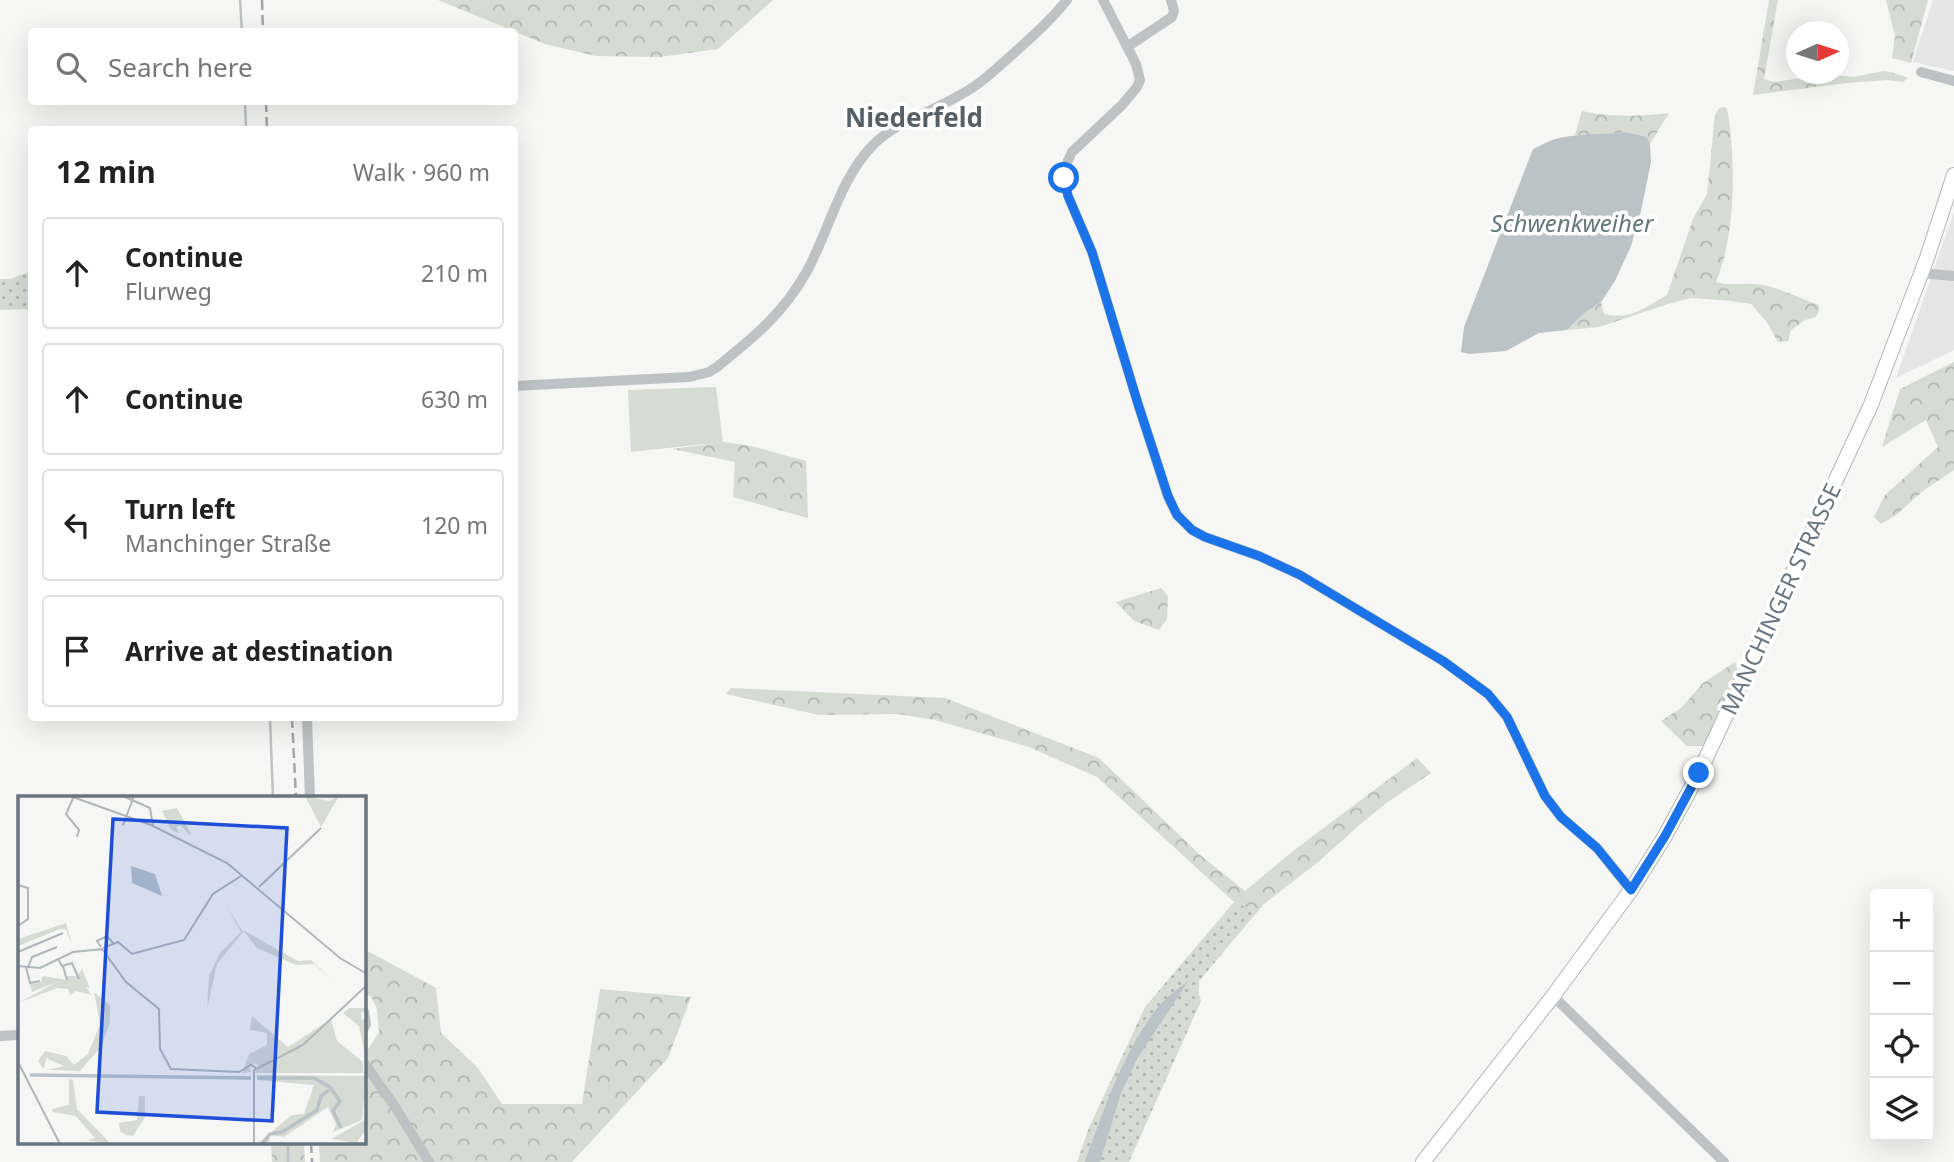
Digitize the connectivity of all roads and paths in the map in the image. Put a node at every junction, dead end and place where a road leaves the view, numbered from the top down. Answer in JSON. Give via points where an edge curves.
{"nodes":[{"id":1,"x":1067,"y":0,"type":"edge"},
{"id":2,"x":1104,"y":0,"type":"edge"},
{"id":3,"x":1171,"y":0,"type":"edge"},
{"id":4,"x":1127,"y":47,"type":"junction"},
{"id":5,"x":1922,"y":72,"type":"dead end"},
{"id":6,"x":1954,"y":81,"type":"edge"},
{"id":7,"x":1954,"y":175,"type":"edge"},
{"id":8,"x":1923,"y":271,"type":"junction"},
{"id":9,"x":1954,"y":276,"type":"edge"},
{"id":10,"x":518,"y":386,"type":"edge"},
{"id":11,"x":307,"y":721,"type":"edge"},
{"id":12,"x":310,"y":796,"type":"edge"},
{"id":13,"x":1631,"y":890,"type":"junction"},
{"id":14,"x":1553,"y":996,"type":"junction"},
{"id":15,"x":18,"y":1035,"type":"edge"},
{"id":16,"x":0,"y":1036,"type":"edge"},
{"id":17,"x":366,"y":1066,"type":"edge"},
{"id":18,"x":429,"y":1162,"type":"edge"},
{"id":19,"x":1423,"y":1162,"type":"edge"},
{"id":20,"x":1724,"y":1162,"type":"edge"}],
"edges":[{"from":1,"to":10,"type":"street","via":[[984,80],[876,142],[853,169],[815,256],[786,304],[717,367],[689,377]]},
{"from":2,"to":4,"type":"street"},
{"from":3,"to":4,"type":"street","via":[[1172,17]]},
{"from":4,"to":13,"type":"street","via":[[1139,72],[1137,87],[1072,152],[1064,178],[1177,515],[1205,537],[1300,575],[1443,661],[1488,694],[1507,717],[1545,796]]},
{"from":5,"to":6,"type":"street"},
{"from":7,"to":8,"type":"main road","name":"MANCHINGER STRASSE"},
{"from":8,"to":9,"type":"street"},
{"from":8,"to":13,"type":"main road","name":"MANCHINGER STRASSE","via":[[1870,407],[1748,671],[1699,773]]},
{"from":11,"to":12,"type":"street"},
{"from":13,"to":14,"type":"main road","name":"MANCHINGER STRASSE"},
{"from":14,"to":19,"type":"main road","name":"MANCHINGER STRASSE"},
{"from":14,"to":20,"type":"street"},
{"from":15,"to":16,"type":"street"},
{"from":17,"to":18,"type":"street"}]}
